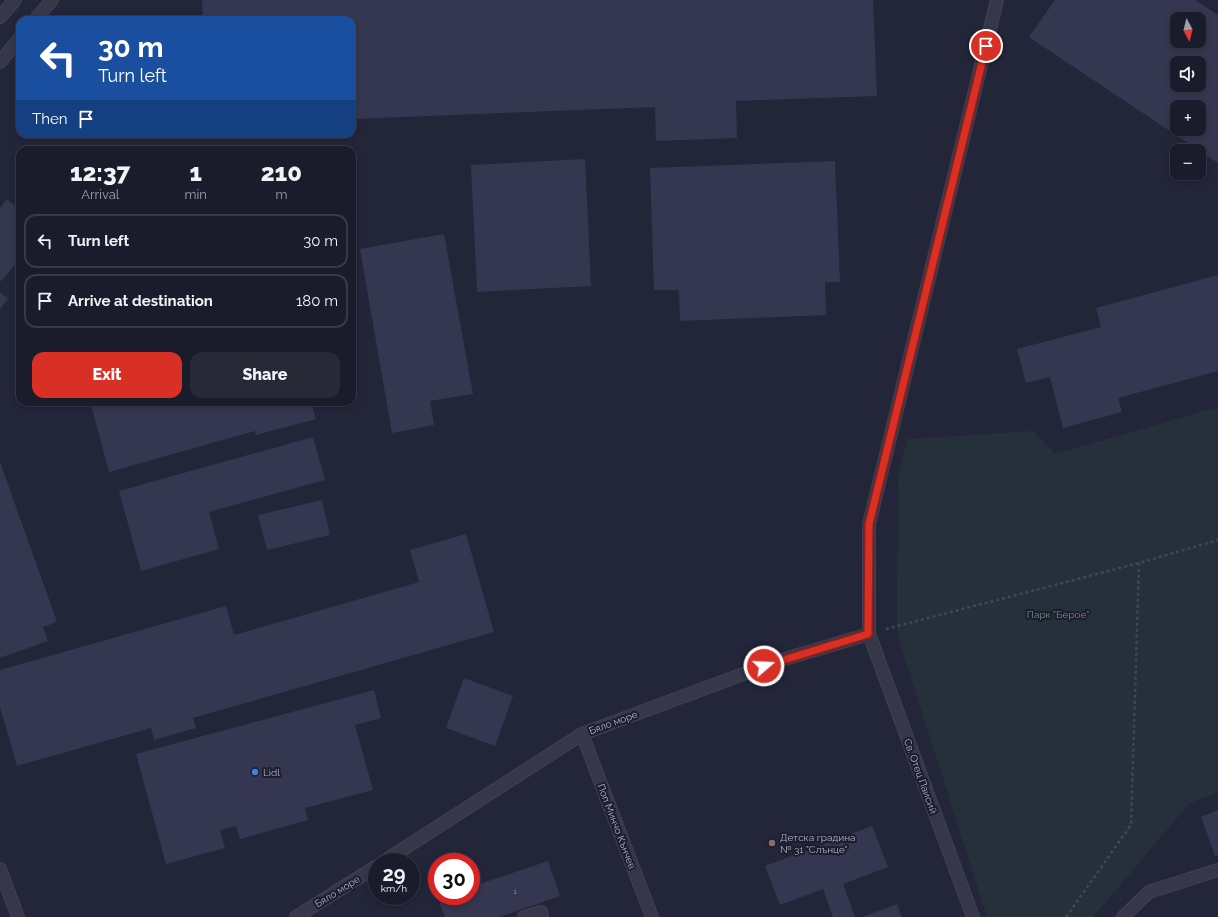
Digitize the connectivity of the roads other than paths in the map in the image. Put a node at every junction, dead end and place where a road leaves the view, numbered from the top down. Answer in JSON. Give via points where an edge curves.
{"nodes":[{"id":1,"x":15,"y":0,"type":"edge"},
{"id":2,"x":52,"y":0,"type":"edge"},
{"id":3,"x":997,"y":0,"type":"edge"},
{"id":4,"x":38,"y":16,"type":"edge"},
{"id":5,"x":0,"y":17,"type":"edge"},
{"id":6,"x":16,"y":43,"type":"edge"},
{"id":7,"x":0,"y":62,"type":"edge"},
{"id":8,"x":868,"y":634,"type":"junction"},
{"id":9,"x":582,"y":734,"type":"junction"},
{"id":10,"x":397,"y":853,"type":"edge"},
{"id":11,"x":0,"y":869,"type":"edge"},
{"id":12,"x":1218,"y":870,"type":"edge"},
{"id":13,"x":368,"y":872,"type":"edge"},
{"id":14,"x":18,"y":917,"type":"edge"},
{"id":15,"x":296,"y":917,"type":"edge"},
{"id":16,"x":524,"y":917,"type":"edge"},
{"id":17,"x":542,"y":917,"type":"edge"},
{"id":18,"x":652,"y":917,"type":"edge"},
{"id":19,"x":973,"y":917,"type":"edge"},
{"id":20,"x":1123,"y":917,"type":"edge"}],
"edges":[{"from":1,"to":5,"type":"street"},
{"from":2,"to":4,"type":"street"},
{"from":3,"to":8,"type":"street","via":[[869,524]]},
{"from":6,"to":7,"type":"street"},
{"from":8,"to":9,"type":"street","name":"Бяло море","via":[[778,661]]},
{"from":8,"to":19,"type":"street","name":"Св. Отец Паисий"},
{"from":9,"to":10,"type":"street","name":"Бяло море"},
{"from":9,"to":18,"type":"street","name":"Поп Минчо Кънчев"},
{"from":11,"to":14,"type":"street"},
{"from":12,"to":20,"type":"street","via":[[1149,892]]},
{"from":13,"to":15,"type":"street","name":"Бяло море"},
{"from":16,"to":17,"type":"street","via":[[541,912]]}]}
